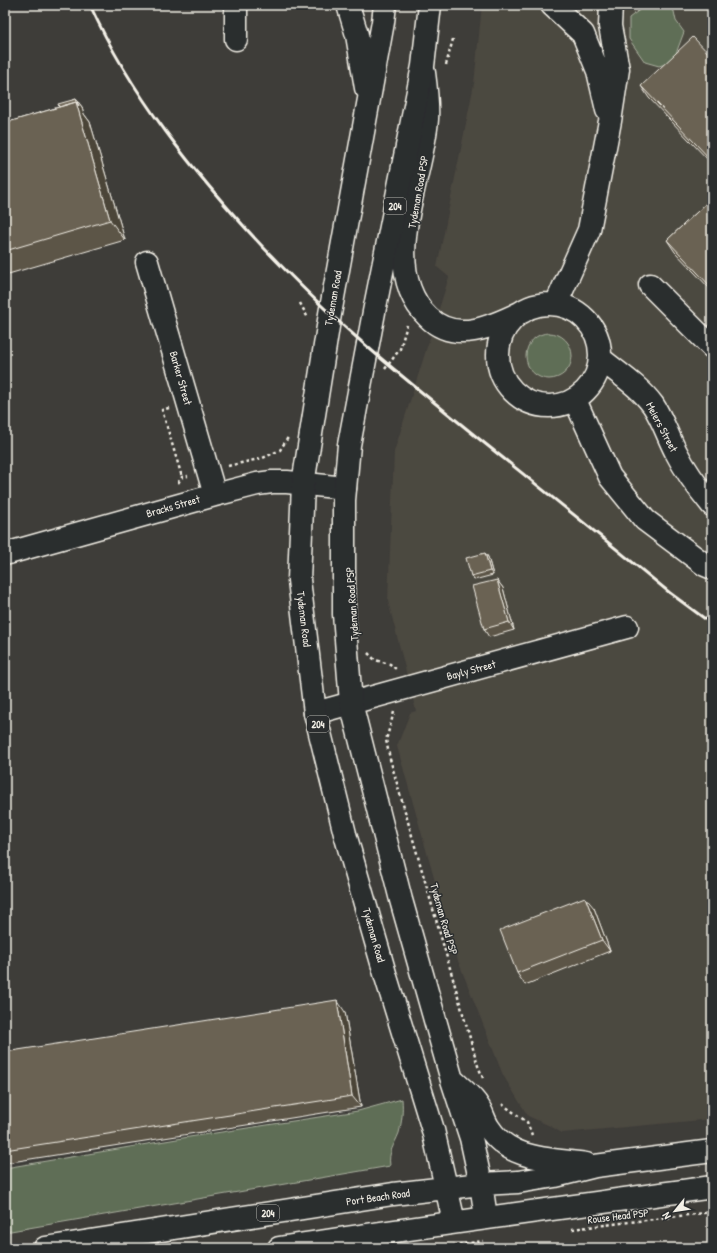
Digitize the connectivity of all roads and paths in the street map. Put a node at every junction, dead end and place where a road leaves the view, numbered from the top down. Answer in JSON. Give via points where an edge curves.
{"nodes":[{"id":1,"x":236,"y":5,"type":"edge"},
{"id":2,"x":348,"y":5,"type":"edge"},
{"id":3,"x":385,"y":5,"type":"edge"},
{"id":4,"x":430,"y":5,"type":"edge"},
{"id":5,"x":552,"y":5,"type":"edge"},
{"id":6,"x":611,"y":5,"type":"edge"},
{"id":7,"x":236,"y":39,"type":"dead end"},
{"id":8,"x":453,"y":39,"type":"dead end"},
{"id":9,"x":423,"y":66,"type":"junction"},
{"id":10,"x":444,"y":71,"type":"dead end"},
{"id":11,"x":369,"y":103,"type":"junction"},
{"id":12,"x":610,"y":121,"type":"junction"},
{"id":13,"x":147,"y":262,"type":"dead end"},
{"id":14,"x":650,"y":285,"type":"dead end"},
{"id":15,"x":556,"y":304,"type":"junction"},
{"id":16,"x":420,"y":309,"type":"junction"},
{"id":17,"x":524,"y":311,"type":"junction"},
{"id":18,"x":712,"y":347,"type":"edge"},
{"id":19,"x":600,"y":358,"type":"junction"},
{"id":20,"x":384,"y":370,"type":"dead end"},
{"id":21,"x":575,"y":400,"type":"junction"},
{"id":22,"x":188,"y":402,"type":"junction"},
{"id":23,"x":182,"y":477,"type":"dead end"},
{"id":24,"x":302,"y":484,"type":"junction"},
{"id":25,"x":345,"y":488,"type":"junction"},
{"id":26,"x":215,"y":494,"type":"junction"},
{"id":27,"x":712,"y":505,"type":"edge"},
{"id":28,"x":5,"y":554,"type":"edge"},
{"id":29,"x":712,"y":568,"type":"edge"},
{"id":30,"x":627,"y":627,"type":"dead end"},
{"id":31,"x":367,"y":651,"type":"dead end"},
{"id":32,"x":401,"y":689,"type":"junction"},
{"id":33,"x":351,"y":703,"type":"junction"},
{"id":34,"x":315,"y":713,"type":"junction"},
{"id":35,"x":452,"y":1080,"type":"junction"},
{"id":36,"x":484,"y":1080,"type":"dead end"},
{"id":37,"x":496,"y":1099,"type":"dead end"},
{"id":38,"x":532,"y":1135,"type":"dead end"},
{"id":39,"x":712,"y":1151,"type":"edge"},
{"id":40,"x":595,"y":1166,"type":"junction"},
{"id":41,"x":481,"y":1184,"type":"junction"},
{"id":42,"x":712,"y":1186,"type":"edge"},
{"id":43,"x":447,"y":1188,"type":"junction"},
{"id":44,"x":712,"y":1212,"type":"edge"},
{"id":45,"x":486,"y":1217,"type":"junction"},
{"id":46,"x":454,"y":1222,"type":"junction"},
{"id":47,"x":572,"y":1229,"type":"dead end"},
{"id":48,"x":45,"y":1248,"type":"edge"},
{"id":49,"x":279,"y":1248,"type":"edge"}],
"edges":[{"from":1,"to":7,"type":"main road"},
{"from":2,"to":11,"type":"main road","via":[[357,35]]},
{"from":3,"to":11,"type":"main road","name":"Tydeman Road","number":"204"},
{"from":4,"to":9,"type":"main road","number":"204"},
{"from":5,"to":12,"type":"main road","via":[[583,34],[598,71]]},
{"from":6,"to":12,"type":"main road","via":[[610,26],[618,69]]},
{"from":8,"to":10,"type":"path"},
{"from":9,"to":16,"type":"main road","via":[[427,96],[425,138],[405,237],[407,283]]},
{"from":9,"to":25,"type":"main road","number":"204","via":[[359,390],[349,445]]},
{"from":11,"to":24,"type":"main road","name":"Tydeman Road","number":"204"},
{"from":12,"to":15,"type":"main road","via":[[589,230]]},
{"from":13,"to":22,"type":"main road","name":"Barker Street"},
{"from":14,"to":18,"type":"main road"},
{"from":15,"to":17,"type":"main road","via":[[536,306]]},
{"from":15,"to":19,"type":"main road","via":[[574,310],[589,322],[598,339]]},
{"from":16,"to":17,"type":"main road","via":[[439,325],[452,330],[469,331],[493,326]]},
{"from":16,"to":20,"type":"path","via":[[408,322],[400,349]]},
{"from":17,"to":21,"type":"main road","via":[[505,329],[499,346],[499,364],[505,381],[524,399],[540,405],[558,405]]},
{"from":19,"to":21,"type":"main road","via":[[598,372],[591,385]]},
{"from":19,"to":27,"type":"main road","name":"Meiers Street","via":[[642,392],[653,406],[694,484]]},
{"from":21,"to":29,"type":"main road","via":[[610,477],[645,520]]},
{"from":22,"to":23,"type":"path","via":[[162,410]]},
{"from":22,"to":26,"type":"main road","name":"Barker Street"},
{"from":24,"to":25,"type":"main road","name":"Bracks Street"},
{"from":24,"to":26,"type":"main road","name":"Bracks Street","via":[[272,482]]},
{"from":24,"to":34,"type":"main road","name":"Tydeman Road","number":"204","via":[[299,580]]},
{"from":25,"to":33,"type":"main road","number":"204","via":[[344,614]]},
{"from":26,"to":28,"type":"main road","name":"Bracks Street"},
{"from":30,"to":32,"type":"main road","name":"Bayly Street"},
{"from":31,"to":32,"type":"path","name":"Tydeman Road PSP","via":[[374,660],[390,664],[396,669]]},
{"from":32,"to":33,"type":"main road","name":"Bayly Street"},
{"from":32,"to":36,"type":"path","name":"Tydeman Road PSP","via":[[403,698],[392,716],[386,740]]},
{"from":33,"to":34,"type":"main road","name":"Bayly Street"},
{"from":33,"to":35,"type":"main road","number":"204","via":[[400,900]]},
{"from":34,"to":43,"type":"main road","name":"Tydeman Road","number":"204","via":[[345,834],[433,1130]]},
{"from":35,"to":40,"type":"main road","via":[[478,1104],[489,1128],[512,1149],[540,1158]]},
{"from":35,"to":41,"type":"main road","number":"204","via":[[471,1138]]},
{"from":37,"to":38,"type":"path","via":[[527,1122]]},
{"from":39,"to":40,"type":"main road","name":"Port Beach Road"},
{"from":40,"to":41,"type":"main road","name":"Port Beach Road","via":[[524,1182]]},
{"from":41,"to":43,"type":"main road","name":"Port Beach Road"},
{"from":41,"to":45,"type":"main road","number":"204"},
{"from":42,"to":45,"type":"main road"},
{"from":43,"to":46,"type":"main road","name":"Tydeman Road"},
{"from":43,"to":48,"type":"main road","name":"Port Beach Road","number":"204","via":[[392,1194]]},
{"from":44,"to":47,"type":"path","name":"Rouse Head PSP"},
{"from":45,"to":46,"type":"main road"},
{"from":46,"to":49,"type":"main road"}]}
